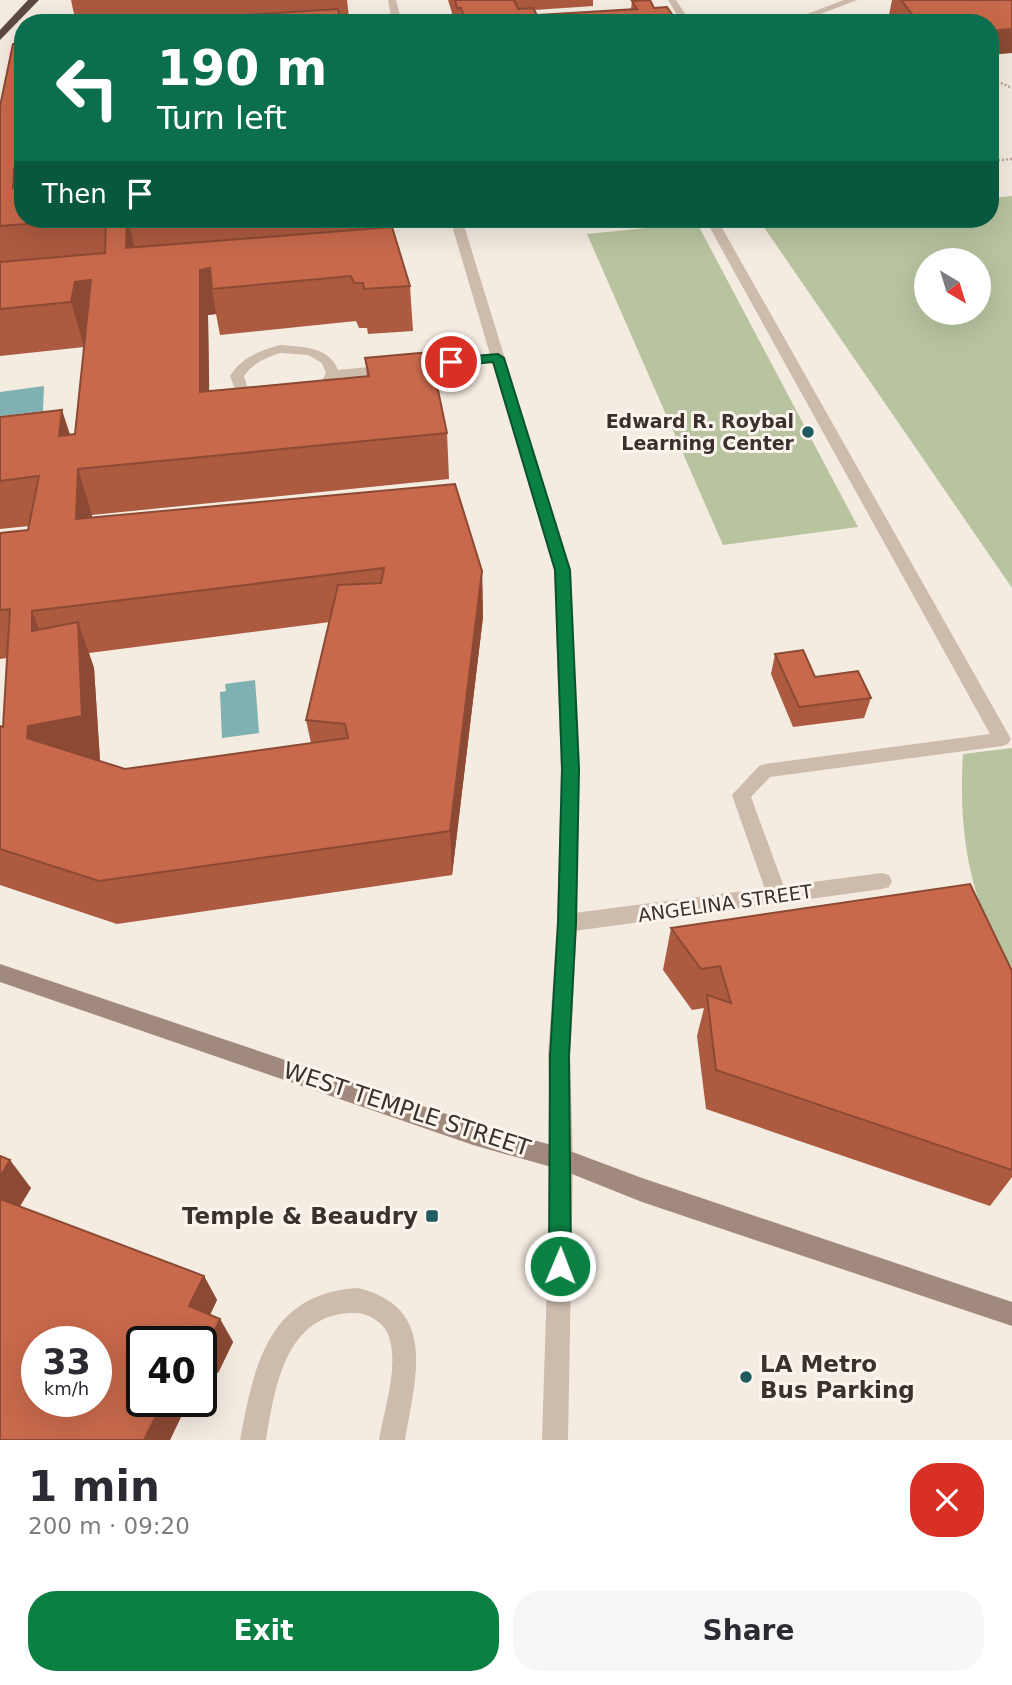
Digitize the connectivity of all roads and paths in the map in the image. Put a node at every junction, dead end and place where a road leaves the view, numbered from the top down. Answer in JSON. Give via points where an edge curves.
{"nodes":[{"id":1,"x":34,"y":0,"type":"edge"},
{"id":2,"x":853,"y":0,"type":"edge"},
{"id":3,"x":21,"y":14,"type":"edge"},
{"id":4,"x":813,"y":14,"type":"edge"},
{"id":5,"x":14,"y":22,"type":"edge"},
{"id":6,"x":0,"y":37,"type":"edge"},
{"id":7,"x":459,"y":228,"type":"edge"},
{"id":8,"x":716,"y":228,"type":"edge"},
{"id":9,"x":498,"y":358,"type":"junction"},
{"id":10,"x":334,"y":373,"type":"junction"},
{"id":11,"x":1007,"y":738,"type":"edge"},
{"id":12,"x":882,"y":881,"type":"dead end"},
{"id":13,"x":777,"y":895,"type":"junction"},
{"id":14,"x":567,"y":923,"type":"junction"},
{"id":15,"x":0,"y":973,"type":"edge"},
{"id":16,"x":562,"y":1159,"type":"junction"},
{"id":17,"x":1012,"y":1314,"type":"edge"},
{"id":18,"x":253,"y":1440,"type":"edge"},
{"id":19,"x":392,"y":1440,"type":"edge"},
{"id":20,"x":555,"y":1440,"type":"edge"}],
"edges":[{"from":1,"to":3,"type":"highway"},
{"from":2,"to":4,"type":"street"},
{"from":5,"to":6,"type":"highway"},
{"from":7,"to":9,"type":"street"},
{"from":8,"to":11,"type":"street"},
{"from":9,"to":10,"type":"street"},
{"from":9,"to":14,"type":"street","via":[[562,570],[570,769]]},
{"from":10,"to":10,"type":"street","via":[[323,357],[288,349],[251,359],[237,376],[243,394],[283,405],[324,391]]},
{"from":11,"to":13,"type":"street","via":[[765,771],[741,795]]},
{"from":12,"to":13,"type":"street","name":"ANGELINA STREET"},
{"from":13,"to":14,"type":"street","name":"ANGELINA STREET"},
{"from":14,"to":16,"type":"street","via":[[559,1056]]},
{"from":15,"to":16,"type":"main road","name":"WEST TEMPLE STREET","via":[[473,1134]]},
{"from":16,"to":17,"type":"main road","name":"WEST TEMPLE STREET"},
{"from":16,"to":20,"type":"street"},
{"from":18,"to":19,"type":"street","via":[[269,1364],[287,1332],[311,1311],[338,1299],[375,1302],[395,1321],[404,1353]]}]}
